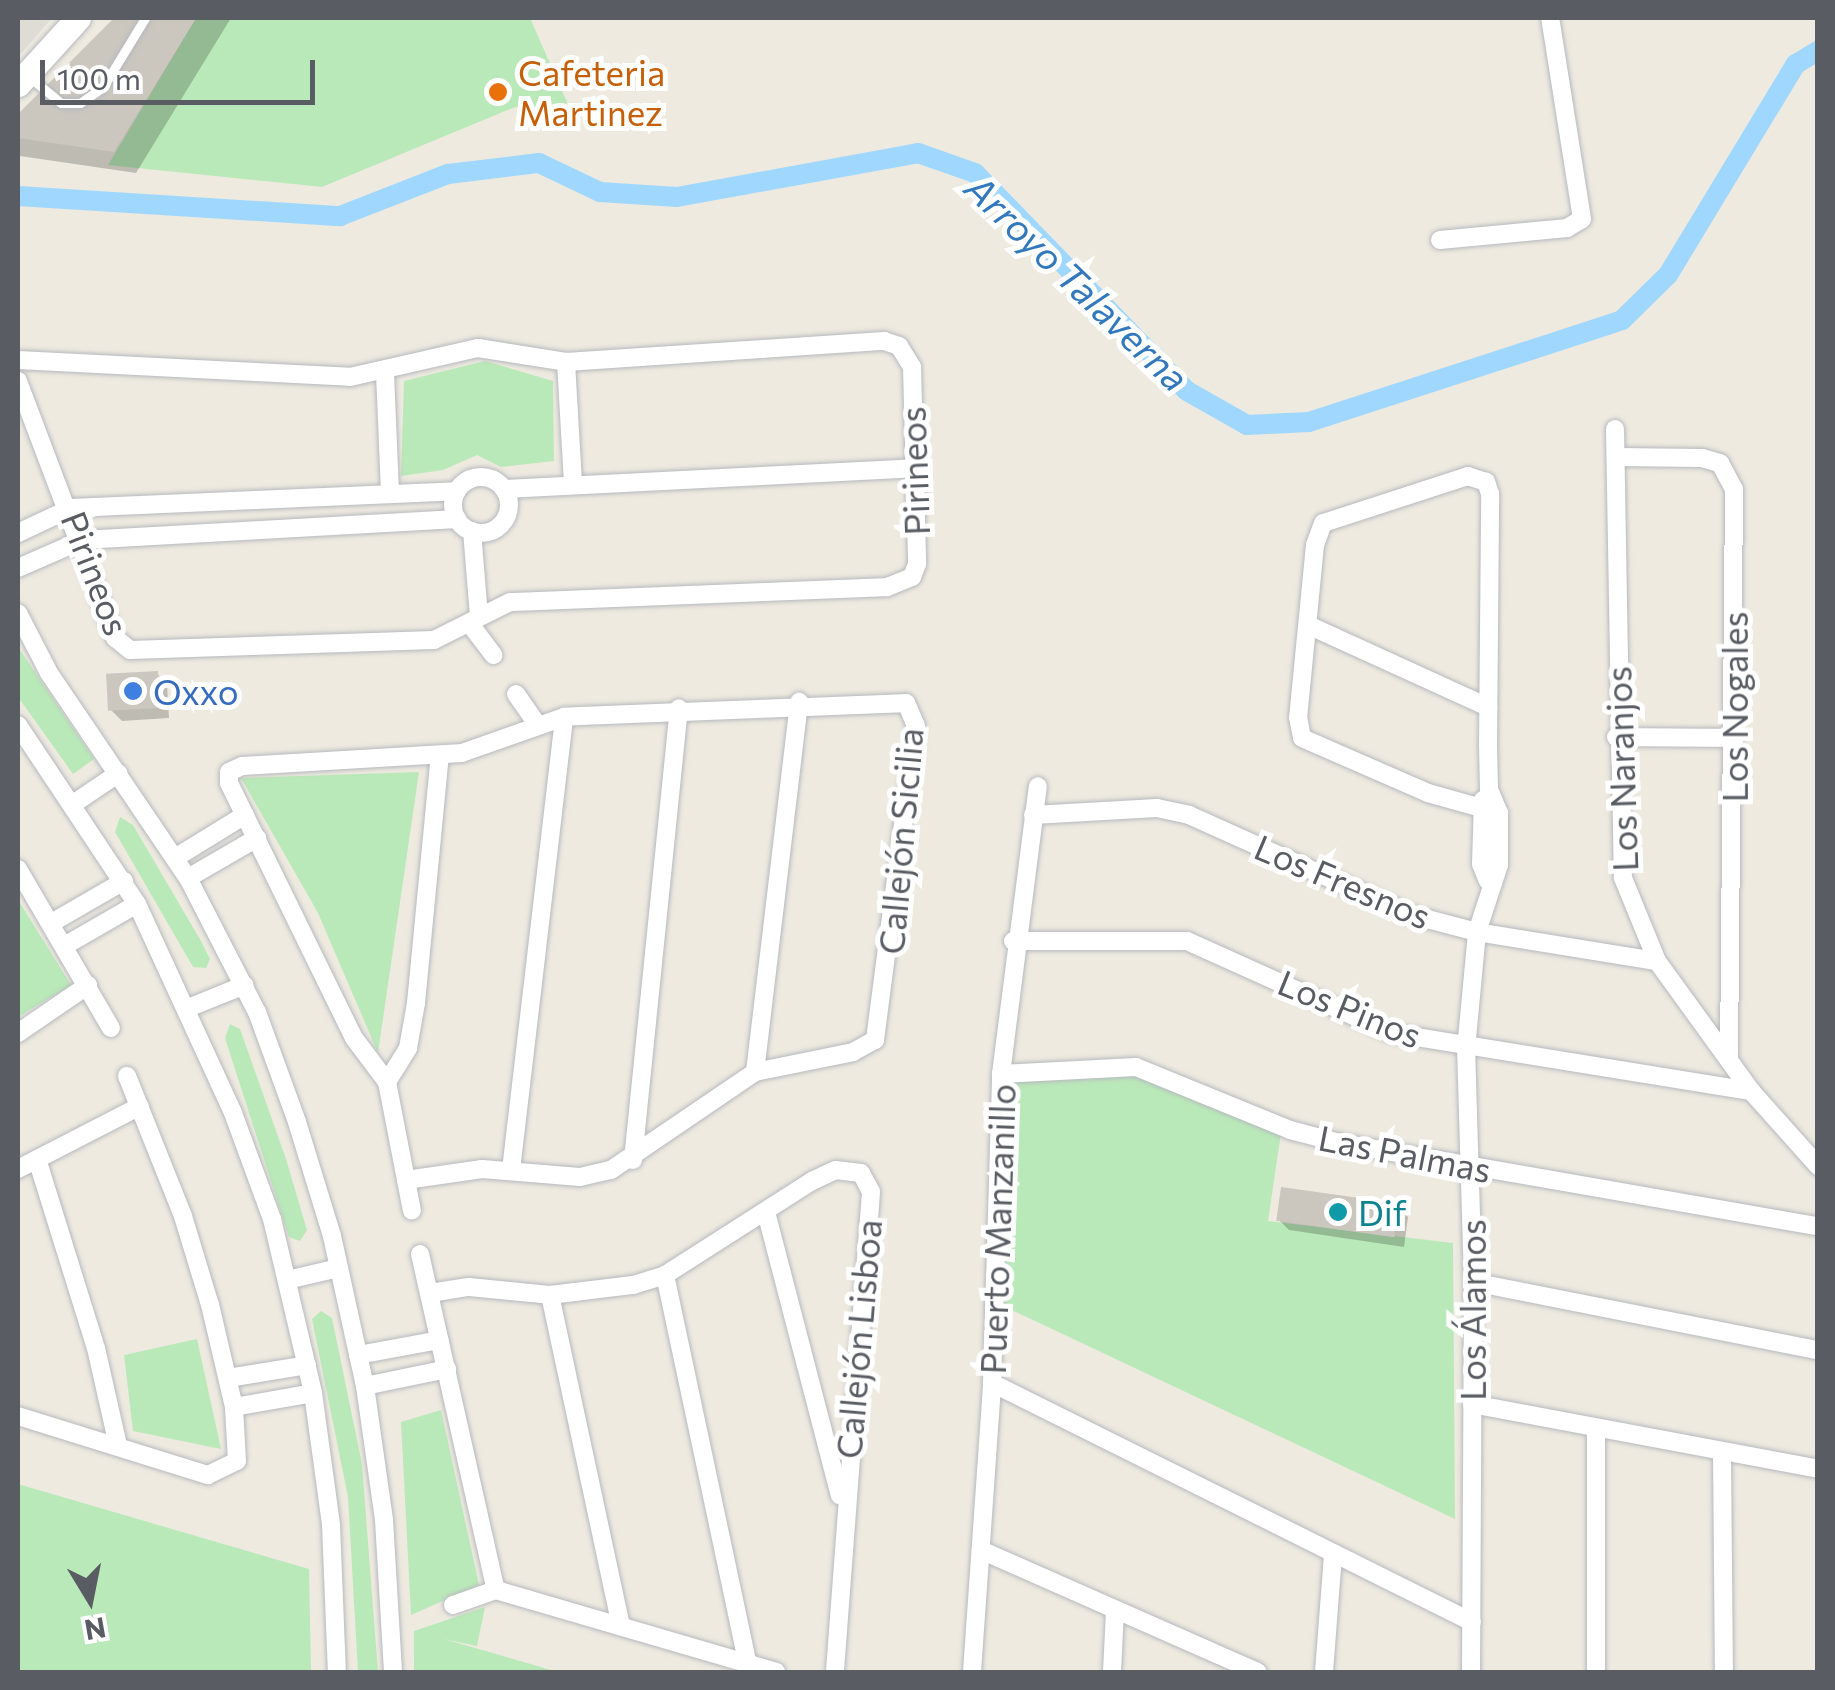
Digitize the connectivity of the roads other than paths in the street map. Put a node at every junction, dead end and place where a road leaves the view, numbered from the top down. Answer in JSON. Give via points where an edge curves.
{"nodes":[{"id":1,"x":78,"y":18,"type":"edge"},
{"id":2,"x":145,"y":18,"type":"edge"},
{"id":3,"x":1550,"y":18,"type":"edge"},
{"id":4,"x":21,"y":76,"type":"edge"},
{"id":5,"x":1440,"y":240,"type":"dead end"},
{"id":6,"x":18,"y":360,"type":"edge"},
{"id":7,"x":566,"y":362,"type":"junction"},
{"id":8,"x":386,"y":373,"type":"junction"},
{"id":9,"x":18,"y":381,"type":"edge"},
{"id":10,"x":1615,"y":429,"type":"dead end"},
{"id":11,"x":1616,"y":457,"type":"junction"},
{"id":12,"x":914,"y":468,"type":"junction"},
{"id":13,"x":573,"y":482,"type":"junction"},
{"id":14,"x":504,"y":489,"type":"junction"},
{"id":15,"x":390,"y":491,"type":"junction"},
{"id":16,"x":456,"y":491,"type":"junction"},
{"id":17,"x":71,"y":508,"type":"junction"},
{"id":18,"x":464,"y":525,"type":"junction"},
{"id":19,"x":18,"y":533,"type":"edge"},
{"id":20,"x":82,"y":540,"type":"junction"},
{"id":21,"x":18,"y":568,"type":"edge"},
{"id":22,"x":18,"y":613,"type":"edge"},
{"id":23,"x":475,"y":620,"type":"junction"},
{"id":24,"x":1308,"y":625,"type":"junction"},
{"id":25,"x":493,"y":655,"type":"dead end"},
{"id":26,"x":516,"y":694,"type":"dead end"},
{"id":27,"x":800,"y":702,"type":"junction"},
{"id":28,"x":1488,"y":707,"type":"junction"},
{"id":29,"x":678,"y":708,"type":"junction"},
{"id":30,"x":564,"y":716,"type":"junction"},
{"id":31,"x":537,"y":724,"type":"junction"},
{"id":32,"x":18,"y":725,"type":"edge"},
{"id":33,"x":1616,"y":737,"type":"junction"},
{"id":34,"x":1734,"y":738,"type":"junction"},
{"id":35,"x":440,"y":756,"type":"junction"},
{"id":36,"x":118,"y":774,"type":"junction"},
{"id":37,"x":1038,"y":786,"type":"dead end"},
{"id":38,"x":1490,"y":789,"type":"junction"},
{"id":39,"x":73,"y":804,"type":"junction"},
{"id":40,"x":1478,"y":808,"type":"junction"},
{"id":41,"x":1499,"y":814,"type":"junction"},
{"id":42,"x":245,"y":815,"type":"junction"},
{"id":43,"x":1033,"y":815,"type":"junction"},
{"id":44,"x":257,"y":838,"type":"junction"},
{"id":45,"x":176,"y":858,"type":"junction"},
{"id":46,"x":18,"y":869,"type":"edge"},
{"id":47,"x":188,"y":878,"type":"junction"},
{"id":48,"x":124,"y":881,"type":"junction"},
{"id":49,"x":1488,"y":881,"type":"junction"},
{"id":50,"x":138,"y":904,"type":"junction"},
{"id":51,"x":53,"y":922,"type":"junction"},
{"id":52,"x":1477,"y":932,"type":"junction"},
{"id":53,"x":1013,"y":941,"type":"junction"},
{"id":54,"x":66,"y":945,"type":"junction"},
{"id":55,"x":1657,"y":961,"type":"junction"},
{"id":56,"x":245,"y":985,"type":"junction"},
{"id":57,"x":88,"y":986,"type":"junction"},
{"id":58,"x":188,"y":1008,"type":"junction"},
{"id":59,"x":112,"y":1028,"type":"dead end"},
{"id":60,"x":18,"y":1033,"type":"edge"},
{"id":61,"x":1466,"y":1049,"type":"junction"},
{"id":62,"x":1729,"y":1060,"type":"junction"},
{"id":63,"x":756,"y":1072,"type":"junction"},
{"id":64,"x":1001,"y":1074,"type":"junction"},
{"id":65,"x":126,"y":1076,"type":"dead end"},
{"id":66,"x":387,"y":1082,"type":"junction"},
{"id":67,"x":1751,"y":1091,"type":"junction"},
{"id":68,"x":140,"y":1106,"type":"junction"},
{"id":69,"x":36,"y":1159,"type":"junction"},
{"id":70,"x":633,"y":1160,"type":"junction"},
{"id":71,"x":1472,"y":1166,"type":"junction"},
{"id":72,"x":1818,"y":1166,"type":"edge"},
{"id":73,"x":18,"y":1169,"type":"edge"},
{"id":74,"x":510,"y":1170,"type":"junction"},
{"id":75,"x":406,"y":1180,"type":"junction"},
{"id":76,"x":412,"y":1210,"type":"dead end"},
{"id":77,"x":766,"y":1212,"type":"junction"},
{"id":78,"x":1818,"y":1226,"type":"edge"},
{"id":79,"x":420,"y":1254,"type":"dead end"},
{"id":80,"x":340,"y":1268,"type":"junction"},
{"id":81,"x":665,"y":1276,"type":"junction"},
{"id":82,"x":286,"y":1280,"type":"junction"},
{"id":83,"x":1473,"y":1282,"type":"junction"},
{"id":84,"x":430,"y":1292,"type":"junction"},
{"id":85,"x":550,"y":1295,"type":"junction"},
{"id":86,"x":440,"y":1340,"type":"junction"},
{"id":87,"x":1818,"y":1350,"type":"edge"},
{"id":88,"x":358,"y":1356,"type":"junction"},
{"id":89,"x":307,"y":1365,"type":"junction"},
{"id":90,"x":446,"y":1369,"type":"junction"},
{"id":91,"x":228,"y":1378,"type":"junction"},
{"id":92,"x":992,"y":1383,"type":"junction"},
{"id":93,"x":365,"y":1386,"type":"junction"},
{"id":94,"x":313,"y":1393,"type":"junction"},
{"id":95,"x":1472,"y":1404,"type":"junction"},
{"id":96,"x":234,"y":1406,"type":"junction"},
{"id":97,"x":18,"y":1416,"type":"edge"},
{"id":98,"x":1596,"y":1430,"type":"junction"},
{"id":99,"x":118,"y":1446,"type":"junction"},
{"id":100,"x":1722,"y":1452,"type":"junction"},
{"id":101,"x":1818,"y":1468,"type":"edge"},
{"id":102,"x":843,"y":1506,"type":"junction"},
{"id":103,"x":982,"y":1551,"type":"junction"},
{"id":104,"x":1333,"y":1555,"type":"junction"},
{"id":105,"x":496,"y":1590,"type":"junction"},
{"id":106,"x":453,"y":1605,"type":"dead end"},
{"id":107,"x":1115,"y":1610,"type":"junction"},
{"id":108,"x":1472,"y":1622,"type":"junction"},
{"id":109,"x":621,"y":1626,"type":"junction"},
{"id":110,"x":748,"y":1664,"type":"junction"},
{"id":111,"x":336,"y":1672,"type":"edge"},
{"id":112,"x":392,"y":1672,"type":"edge"},
{"id":113,"x":776,"y":1672,"type":"edge"},
{"id":114,"x":835,"y":1672,"type":"edge"},
{"id":115,"x":972,"y":1672,"type":"edge"},
{"id":116,"x":1112,"y":1672,"type":"edge"},
{"id":117,"x":1257,"y":1672,"type":"edge"},
{"id":118,"x":1324,"y":1672,"type":"edge"},
{"id":119,"x":1471,"y":1672,"type":"edge"},
{"id":120,"x":1596,"y":1672,"type":"edge"},
{"id":121,"x":1724,"y":1672,"type":"edge"}],
"edges":[{"from":1,"to":4,"type":"street"},
{"from":2,"to":4,"type":"lane","via":[[102,87],[80,103],[62,103]]},
{"from":3,"to":5,"type":"street","via":[[1582,219],[1567,228]]},
{"from":6,"to":8,"type":"street","name":"Pirineos","via":[[286,375]]},
{"from":7,"to":8,"type":"street","name":"Pirineos","via":[[478,348]]},
{"from":7,"to":12,"type":"street","name":"Pirineos","via":[[884,341],[899,346],[912,367]]},
{"from":7,"to":13,"type":"street"},
{"from":8,"to":15,"type":"street"},
{"from":9,"to":17,"type":"street","name":"Pirineos"},
{"from":10,"to":11,"type":"street","name":"Los Naranjos"},
{"from":11,"to":33,"type":"street","name":"Los Naranjos"},
{"from":11,"to":34,"type":"street","name":"Los Nogales","via":[[1702,458],[1730,473]]},
{"from":12,"to":13,"type":"street"},
{"from":12,"to":23,"type":"street","name":"Pirineos","via":[[917,564],[904,583],[510,602]]},
{"from":13,"to":14,"type":"street"},
{"from":14,"to":16,"type":"street","via":[[480,477]]},
{"from":14,"to":18,"type":"street","via":[[504,521],[490,531]]},
{"from":15,"to":16,"type":"street"},
{"from":15,"to":17,"type":"street"},
{"from":16,"to":18,"type":"street"},
{"from":17,"to":19,"type":"street"},
{"from":17,"to":20,"type":"street","name":"Pirineos"},
{"from":18,"to":20,"type":"street"},
{"from":18,"to":23,"type":"street"},
{"from":20,"to":21,"type":"street"},
{"from":20,"to":23,"type":"street","name":"Pirineos","via":[[115,638],[130,650],[434,640]]},
{"from":22,"to":36,"type":"street","via":[[49,673]]},
{"from":23,"to":25,"type":"street"},
{"from":24,"to":28,"type":"street"},
{"from":24,"to":28,"type":"street","via":[[1315,545],[1324,524],[1447,481],[1479,477],[1490,494]]},
{"from":24,"to":40,"type":"street","via":[[1298,717],[1302,738]]},
{"from":26,"to":31,"type":"street"},
{"from":27,"to":29,"type":"street","name":"Callejón Sicilia"},
{"from":27,"to":63,"type":"street"},
{"from":27,"to":63,"type":"street","name":"Callejón Sicilia","via":[[895,698],[913,712],[883,1007],[876,1040],[866,1048]]},
{"from":28,"to":38,"type":"street"},
{"from":29,"to":30,"type":"street","name":"Callejón Sicilia"},
{"from":29,"to":70,"type":"street"},
{"from":30,"to":31,"type":"street","name":"Callejón Sicilia"},
{"from":30,"to":74,"type":"street"},
{"from":31,"to":35,"type":"street","name":"Callejón Sicilia","via":[[488,746]]},
{"from":32,"to":39,"type":"street"},
{"from":33,"to":34,"type":"street"},
{"from":33,"to":55,"type":"street","name":"Los Naranjos","via":[[1623,878]]},
{"from":34,"to":62,"type":"street","name":"Los Nogales"},
{"from":35,"to":42,"type":"street","name":"Callejón Sicilia","via":[[242,766],[230,772]]},
{"from":35,"to":66,"type":"street","via":[[416,1002],[408,1048]]},
{"from":36,"to":39,"type":"street"},
{"from":36,"to":45,"type":"street"},
{"from":37,"to":43,"type":"street","name":"Puerto Manzanillo"},
{"from":38,"to":40,"type":"street"},
{"from":38,"to":41,"type":"street"},
{"from":39,"to":48,"type":"street"},
{"from":40,"to":41,"type":"street"},
{"from":40,"to":49,"type":"street"},
{"from":41,"to":49,"type":"street","name":"Los Álamos","via":[[1498,865]]},
{"from":42,"to":44,"type":"street"},
{"from":42,"to":45,"type":"street"},
{"from":43,"to":52,"type":"street","name":"Los Fresnos","via":[[1157,808],[1189,815],[1412,915]]},
{"from":43,"to":53,"type":"street","name":"Puerto Manzanillo"},
{"from":44,"to":47,"type":"street"},
{"from":44,"to":66,"type":"street","via":[[369,1066]]},
{"from":45,"to":47,"type":"street"},
{"from":46,"to":51,"type":"street"},
{"from":47,"to":56,"type":"street"},
{"from":48,"to":50,"type":"street"},
{"from":48,"to":51,"type":"street"},
{"from":49,"to":52,"type":"street","name":"Los Álamos"},
{"from":50,"to":54,"type":"street"},
{"from":50,"to":58,"type":"street"},
{"from":51,"to":54,"type":"street"},
{"from":52,"to":55,"type":"street","name":"Los Fresnos"},
{"from":52,"to":61,"type":"street","name":"Los Álamos"},
{"from":53,"to":61,"type":"street","name":"Los Pinos","via":[[1187,941],[1392,1033]]},
{"from":53,"to":64,"type":"street","name":"Puerto Manzanillo"},
{"from":54,"to":57,"type":"street"},
{"from":55,"to":62,"type":"street","name":"Los Naranjos"},
{"from":56,"to":58,"type":"street"},
{"from":56,"to":80,"type":"street","via":[[297,1122]]},
{"from":57,"to":59,"type":"street"},
{"from":57,"to":60,"type":"street"},
{"from":58,"to":82,"type":"street","via":[[272,1219]]},
{"from":61,"to":67,"type":"street","name":"Los Pinos"},
{"from":61,"to":71,"type":"street","name":"Los Álamos"},
{"from":62,"to":67,"type":"street","name":"Los Naranjos"},
{"from":63,"to":70,"type":"street","name":"Callejón Sicilia"},
{"from":64,"to":71,"type":"street","name":"Las Palmas","via":[[1136,1068],[1290,1130]]},
{"from":64,"to":92,"type":"street","name":"Puerto Manzanillo"},
{"from":65,"to":68,"type":"street"},
{"from":66,"to":75,"type":"street"},
{"from":67,"to":72,"type":"street","name":"Los Naranjos"},
{"from":68,"to":69,"type":"street"},
{"from":68,"to":91,"type":"street","via":[[183,1216]]},
{"from":69,"to":73,"type":"street"},
{"from":69,"to":99,"type":"street","via":[[96,1348]]},
{"from":70,"to":74,"type":"street","name":"Callejón Sicilia","via":[[580,1176]]},
{"from":71,"to":78,"type":"street","name":"Las Palmas"},
{"from":71,"to":83,"type":"street","name":"Los Álamos"},
{"from":74,"to":75,"type":"street","name":"Callejón Sicilia"},
{"from":75,"to":76,"type":"street"},
{"from":77,"to":81,"type":"street","name":"Callejón Lisboa"},
{"from":77,"to":102,"type":"street"},
{"from":77,"to":102,"type":"street","name":"Callejón Lisboa","via":[[836,1170],[850,1169],[868,1182]]},
{"from":79,"to":84,"type":"street"},
{"from":80,"to":82,"type":"street"},
{"from":80,"to":88,"type":"street"},
{"from":81,"to":85,"type":"street","name":"Callejón Lisboa"},
{"from":81,"to":110,"type":"street"},
{"from":82,"to":89,"type":"street"},
{"from":83,"to":87,"type":"street"},
{"from":83,"to":95,"type":"street","name":"Los Álamos"},
{"from":84,"to":85,"type":"street","name":"Callejón Lisboa","via":[[469,1287]]},
{"from":84,"to":86,"type":"street"},
{"from":85,"to":109,"type":"street"},
{"from":86,"to":88,"type":"street"},
{"from":86,"to":90,"type":"street"},
{"from":88,"to":93,"type":"street"},
{"from":89,"to":91,"type":"street"},
{"from":89,"to":94,"type":"street"},
{"from":90,"to":93,"type":"street"},
{"from":90,"to":105,"type":"street"},
{"from":91,"to":96,"type":"street"},
{"from":92,"to":103,"type":"street","name":"Puerto Manzanillo"},
{"from":92,"to":104,"type":"street"},
{"from":93,"to":112,"type":"street","via":[[384,1520]]},
{"from":94,"to":96,"type":"street"},
{"from":94,"to":111,"type":"street","via":[[331,1525]]},
{"from":95,"to":98,"type":"street"},
{"from":95,"to":108,"type":"street","name":"Los Álamos"},
{"from":96,"to":99,"type":"street","via":[[238,1453],[223,1473],[208,1475]]},
{"from":97,"to":99,"type":"street"},
{"from":98,"to":100,"type":"street"},
{"from":98,"to":120,"type":"street"},
{"from":100,"to":101,"type":"street"},
{"from":100,"to":121,"type":"street"},
{"from":102,"to":114,"type":"street","name":"Callejón Lisboa"},
{"from":103,"to":107,"type":"street"},
{"from":103,"to":115,"type":"street","name":"Puerto Manzanillo"},
{"from":104,"to":108,"type":"street"},
{"from":104,"to":118,"type":"street"},
{"from":105,"to":106,"type":"street"},
{"from":105,"to":109,"type":"street"},
{"from":107,"to":116,"type":"street"},
{"from":107,"to":117,"type":"street"},
{"from":108,"to":119,"type":"street","name":"Los Álamos"},
{"from":109,"to":110,"type":"street"},
{"from":110,"to":113,"type":"street"}]}
